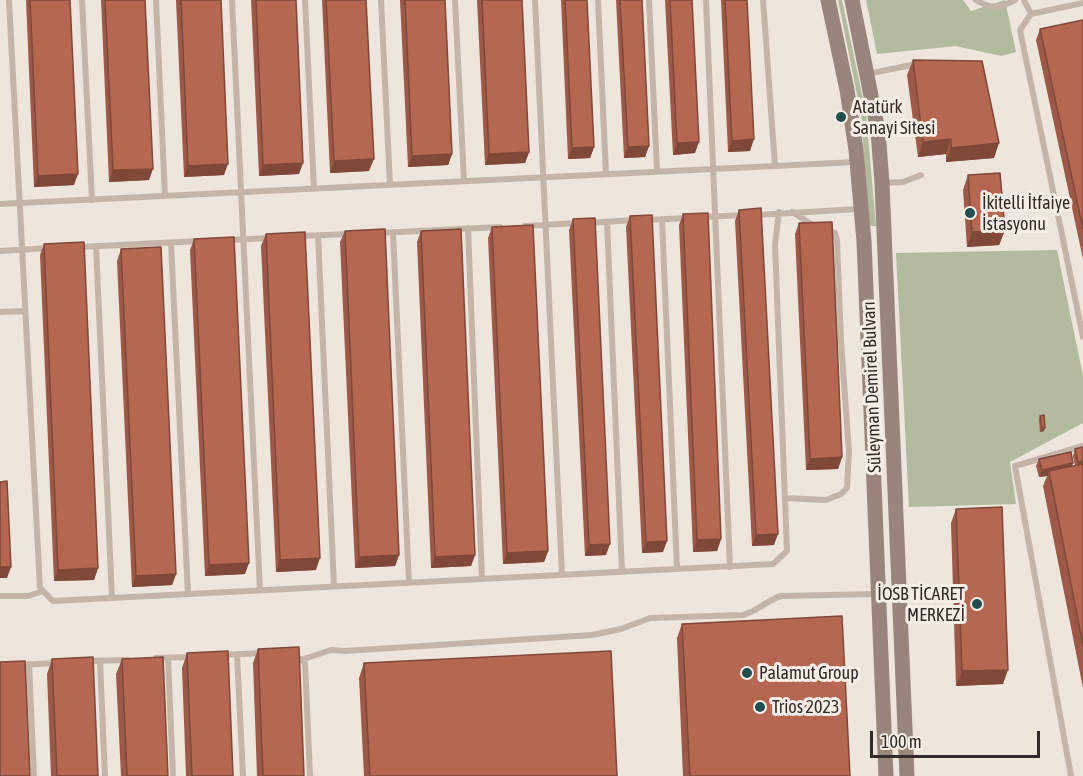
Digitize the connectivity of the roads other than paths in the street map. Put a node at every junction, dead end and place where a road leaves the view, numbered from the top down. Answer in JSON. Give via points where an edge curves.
{"nodes":[{"id":1,"x":9,"y":0,"type":"edge"},
{"id":2,"x":82,"y":0,"type":"edge"},
{"id":3,"x":156,"y":0,"type":"edge"},
{"id":4,"x":232,"y":0,"type":"edge"},
{"id":5,"x":305,"y":0,"type":"edge"},
{"id":6,"x":381,"y":0,"type":"edge"},
{"id":7,"x":455,"y":0,"type":"edge"},
{"id":8,"x":535,"y":0,"type":"edge"},
{"id":9,"x":598,"y":0,"type":"edge"},
{"id":10,"x":649,"y":0,"type":"edge"},
{"id":11,"x":706,"y":0,"type":"edge"},
{"id":12,"x":763,"y":0,"type":"edge"},
{"id":13,"x":828,"y":0,"type":"edge"},
{"id":14,"x":852,"y":0,"type":"edge"},
{"id":15,"x":976,"y":0,"type":"edge"},
{"id":16,"x":1015,"y":0,"type":"edge"},
{"id":17,"x":1024,"y":0,"type":"edge"},
{"id":18,"x":1083,"y":3,"type":"edge"},
{"id":19,"x":1031,"y":14,"type":"junction"},
{"id":20,"x":923,"y":63,"type":"edge"},
{"id":21,"x":867,"y":74,"type":"junction"},
{"id":22,"x":857,"y":162,"type":"junction"},
{"id":23,"x":775,"y":166,"type":"junction"},
{"id":24,"x":713,"y":169,"type":"junction"},
{"id":25,"x":657,"y":171,"type":"junction"},
{"id":26,"x":606,"y":174,"type":"junction"},
{"id":27,"x":921,"y":175,"type":"dead end"},
{"id":28,"x":543,"y":177,"type":"junction"},
{"id":29,"x":464,"y":181,"type":"junction"},
{"id":30,"x":882,"y":183,"type":"junction"},
{"id":31,"x":390,"y":185,"type":"junction"},
{"id":32,"x":314,"y":189,"type":"junction"},
{"id":33,"x":241,"y":192,"type":"junction"},
{"id":34,"x":165,"y":196,"type":"junction"},
{"id":35,"x":92,"y":200,"type":"junction"},
{"id":36,"x":20,"y":203,"type":"junction"},
{"id":37,"x":0,"y":204,"type":"edge"},
{"id":38,"x":861,"y":209,"type":"junction"},
{"id":39,"x":779,"y":212,"type":"junction"},
{"id":40,"x":792,"y":212,"type":"junction"},
{"id":41,"x":715,"y":217,"type":"junction"},
{"id":42,"x":662,"y":219,"type":"junction"},
{"id":43,"x":607,"y":222,"type":"junction"},
{"id":44,"x":545,"y":225,"type":"junction"},
{"id":45,"x":468,"y":228,"type":"junction"},
{"id":46,"x":393,"y":232,"type":"junction"},
{"id":47,"x":361,"y":233,"type":"edge"},
{"id":48,"x":372,"y":233,"type":"edge"},
{"id":49,"x":318,"y":236,"type":"junction"},
{"id":50,"x":275,"y":237,"type":"edge"},
{"id":51,"x":297,"y":237,"type":"edge"},
{"id":52,"x":243,"y":239,"type":"junction"},
{"id":53,"x":223,"y":240,"type":"edge"},
{"id":54,"x":212,"y":241,"type":"edge"},
{"id":55,"x":171,"y":243,"type":"junction"},
{"id":56,"x":96,"y":246,"type":"junction"},
{"id":57,"x":75,"y":247,"type":"edge"},
{"id":58,"x":54,"y":248,"type":"edge"},
{"id":59,"x":22,"y":250,"type":"junction"},
{"id":60,"x":0,"y":251,"type":"edge"},
{"id":61,"x":25,"y":311,"type":"junction"},
{"id":62,"x":0,"y":312,"type":"edge"},
{"id":63,"x":1083,"y":337,"type":"edge"},
{"id":64,"x":1083,"y":446,"type":"edge"},
{"id":65,"x":785,"y":498,"type":"junction"},
{"id":66,"x":730,"y":567,"type":"junction"},
{"id":67,"x":677,"y":569,"type":"junction"},
{"id":68,"x":622,"y":572,"type":"junction"},
{"id":69,"x":562,"y":575,"type":"junction"},
{"id":70,"x":482,"y":579,"type":"junction"},
{"id":71,"x":409,"y":583,"type":"junction"},
{"id":72,"x":334,"y":586,"type":"junction"},
{"id":73,"x":260,"y":590,"type":"junction"},
{"id":74,"x":43,"y":591,"type":"junction"},
{"id":75,"x":188,"y":594,"type":"junction"},
{"id":76,"x":878,"y":594,"type":"junction"},
{"id":77,"x":0,"y":596,"type":"edge"},
{"id":78,"x":112,"y":598,"type":"junction"},
{"id":79,"x":292,"y":652,"type":"edge"},
{"id":80,"x":270,"y":653,"type":"edge"},
{"id":81,"x":237,"y":654,"type":"junction"},
{"id":82,"x":203,"y":656,"type":"edge"},
{"id":83,"x":214,"y":656,"type":"edge"},
{"id":84,"x":168,"y":658,"type":"junction"},
{"id":85,"x":134,"y":659,"type":"edge"},
{"id":86,"x":145,"y":659,"type":"edge"},
{"id":87,"x":301,"y":660,"type":"junction"},
{"id":88,"x":100,"y":661,"type":"junction"},
{"id":89,"x":76,"y":662,"type":"edge"},
{"id":90,"x":64,"y":663,"type":"edge"},
{"id":91,"x":29,"y":664,"type":"junction"},
{"id":92,"x":10,"y":665,"type":"edge"},
{"id":93,"x":34,"y":776,"type":"edge"},
{"id":94,"x":105,"y":776,"type":"edge"},
{"id":95,"x":173,"y":776,"type":"edge"},
{"id":96,"x":243,"y":776,"type":"edge"},
{"id":97,"x":310,"y":776,"type":"edge"},
{"id":98,"x":886,"y":776,"type":"edge"},
{"id":99,"x":907,"y":776,"type":"edge"},
{"id":100,"x":1071,"y":776,"type":"edge"}],
"edges":[{"from":1,"to":36,"type":"lane"},
{"from":2,"to":35,"type":"lane"},
{"from":3,"to":34,"type":"lane"},
{"from":4,"to":33,"type":"lane"},
{"from":5,"to":32,"type":"lane"},
{"from":6,"to":31,"type":"lane"},
{"from":7,"to":29,"type":"lane"},
{"from":8,"to":28,"type":"lane"},
{"from":9,"to":26,"type":"lane"},
{"from":10,"to":25,"type":"lane"},
{"from":11,"to":24,"type":"lane"},
{"from":12,"to":23,"type":"lane"},
{"from":13,"to":22,"type":"street","name":"Süleyman Demirel Bulvarı"},
{"from":14,"to":21,"type":"street","name":"Süleyman Demirel Bulvarı"},
{"from":15,"to":16,"type":"lane","via":[[999,8]]},
{"from":17,"to":19,"type":"lane"},
{"from":18,"to":19,"type":"lane"},
{"from":19,"to":63,"type":"lane","via":[[1020,30]]},
{"from":20,"to":21,"type":"lane"},
{"from":21,"to":30,"type":"street","name":"Süleyman Demirel Bulvarı","via":[[879,131]]},
{"from":22,"to":23,"type":"lane"},
{"from":22,"to":38,"type":"street","name":"Süleyman Demirel Bulvarı"},
{"from":23,"to":24,"type":"lane"},
{"from":24,"to":25,"type":"lane"},
{"from":24,"to":41,"type":"lane"},
{"from":25,"to":26,"type":"lane"},
{"from":26,"to":28,"type":"lane"},
{"from":27,"to":30,"type":"lane","via":[[903,182]]},
{"from":28,"to":29,"type":"lane"},
{"from":28,"to":44,"type":"lane"},
{"from":29,"to":31,"type":"lane"},
{"from":30,"to":99,"type":"street","name":"Süleyman Demirel Bulvarı"},
{"from":31,"to":32,"type":"lane"},
{"from":32,"to":33,"type":"lane"},
{"from":33,"to":34,"type":"lane"},
{"from":33,"to":52,"type":"lane"},
{"from":34,"to":35,"type":"lane"},
{"from":35,"to":36,"type":"lane"},
{"from":36,"to":37,"type":"lane"},
{"from":36,"to":59,"type":"lane"},
{"from":38,"to":40,"type":"lane"},
{"from":38,"to":76,"type":"street","name":"Süleyman Demirel Bulvarı"},
{"from":39,"to":40,"type":"lane"},
{"from":39,"to":41,"type":"lane"},
{"from":39,"to":65,"type":"lane","via":[[775,246]]},
{"from":40,"to":65,"type":"lane","via":[[808,224],[832,230],[837,237],[849,452],[847,488],[843,492],[826,500]]},
{"from":41,"to":42,"type":"lane"},
{"from":41,"to":66,"type":"lane"},
{"from":42,"to":43,"type":"lane"},
{"from":42,"to":67,"type":"lane"},
{"from":43,"to":44,"type":"lane"},
{"from":43,"to":68,"type":"lane"},
{"from":44,"to":45,"type":"lane"},
{"from":44,"to":69,"type":"lane"},
{"from":45,"to":46,"type":"lane"},
{"from":45,"to":70,"type":"lane"},
{"from":46,"to":48,"type":"lane"},
{"from":46,"to":71,"type":"lane"},
{"from":47,"to":49,"type":"lane"},
{"from":49,"to":51,"type":"lane"},
{"from":49,"to":72,"type":"lane"},
{"from":50,"to":52,"type":"lane"},
{"from":52,"to":53,"type":"lane"},
{"from":52,"to":73,"type":"lane"},
{"from":54,"to":55,"type":"lane"},
{"from":55,"to":56,"type":"lane"},
{"from":55,"to":75,"type":"lane"},
{"from":56,"to":57,"type":"lane"},
{"from":56,"to":78,"type":"lane"},
{"from":58,"to":59,"type":"lane"},
{"from":59,"to":60,"type":"lane"},
{"from":59,"to":61,"type":"lane"},
{"from":61,"to":62,"type":"lane"},
{"from":61,"to":74,"type":"lane"},
{"from":64,"to":100,"type":"lane","via":[[1015,466]]},
{"from":65,"to":66,"type":"lane","via":[[787,551],[774,564]]},
{"from":66,"to":67,"type":"lane"},
{"from":67,"to":68,"type":"lane"},
{"from":68,"to":69,"type":"lane"},
{"from":69,"to":70,"type":"lane"},
{"from":70,"to":71,"type":"lane"},
{"from":71,"to":72,"type":"lane"},
{"from":72,"to":73,"type":"lane"},
{"from":73,"to":75,"type":"lane"},
{"from":74,"to":77,"type":"lane","via":[[28,596]]},
{"from":74,"to":78,"type":"lane","via":[[53,601]]},
{"from":75,"to":78,"type":"lane"},
{"from":76,"to":87,"type":"lane","via":[[781,596],[748,614],[650,618],[592,635],[331,650]]},
{"from":76,"to":98,"type":"street","name":"Süleyman Demirel Bulvarı"},
{"from":79,"to":87,"type":"lane"},
{"from":80,"to":81,"type":"lane"},
{"from":81,"to":83,"type":"lane"},
{"from":81,"to":96,"type":"lane"},
{"from":82,"to":84,"type":"lane"},
{"from":84,"to":86,"type":"lane"},
{"from":84,"to":95,"type":"lane"},
{"from":85,"to":88,"type":"lane"},
{"from":87,"to":97,"type":"lane","via":[[305,663]]},
{"from":88,"to":89,"type":"lane"},
{"from":88,"to":94,"type":"lane"},
{"from":90,"to":91,"type":"lane"},
{"from":91,"to":92,"type":"lane"},
{"from":91,"to":93,"type":"lane"}]}
